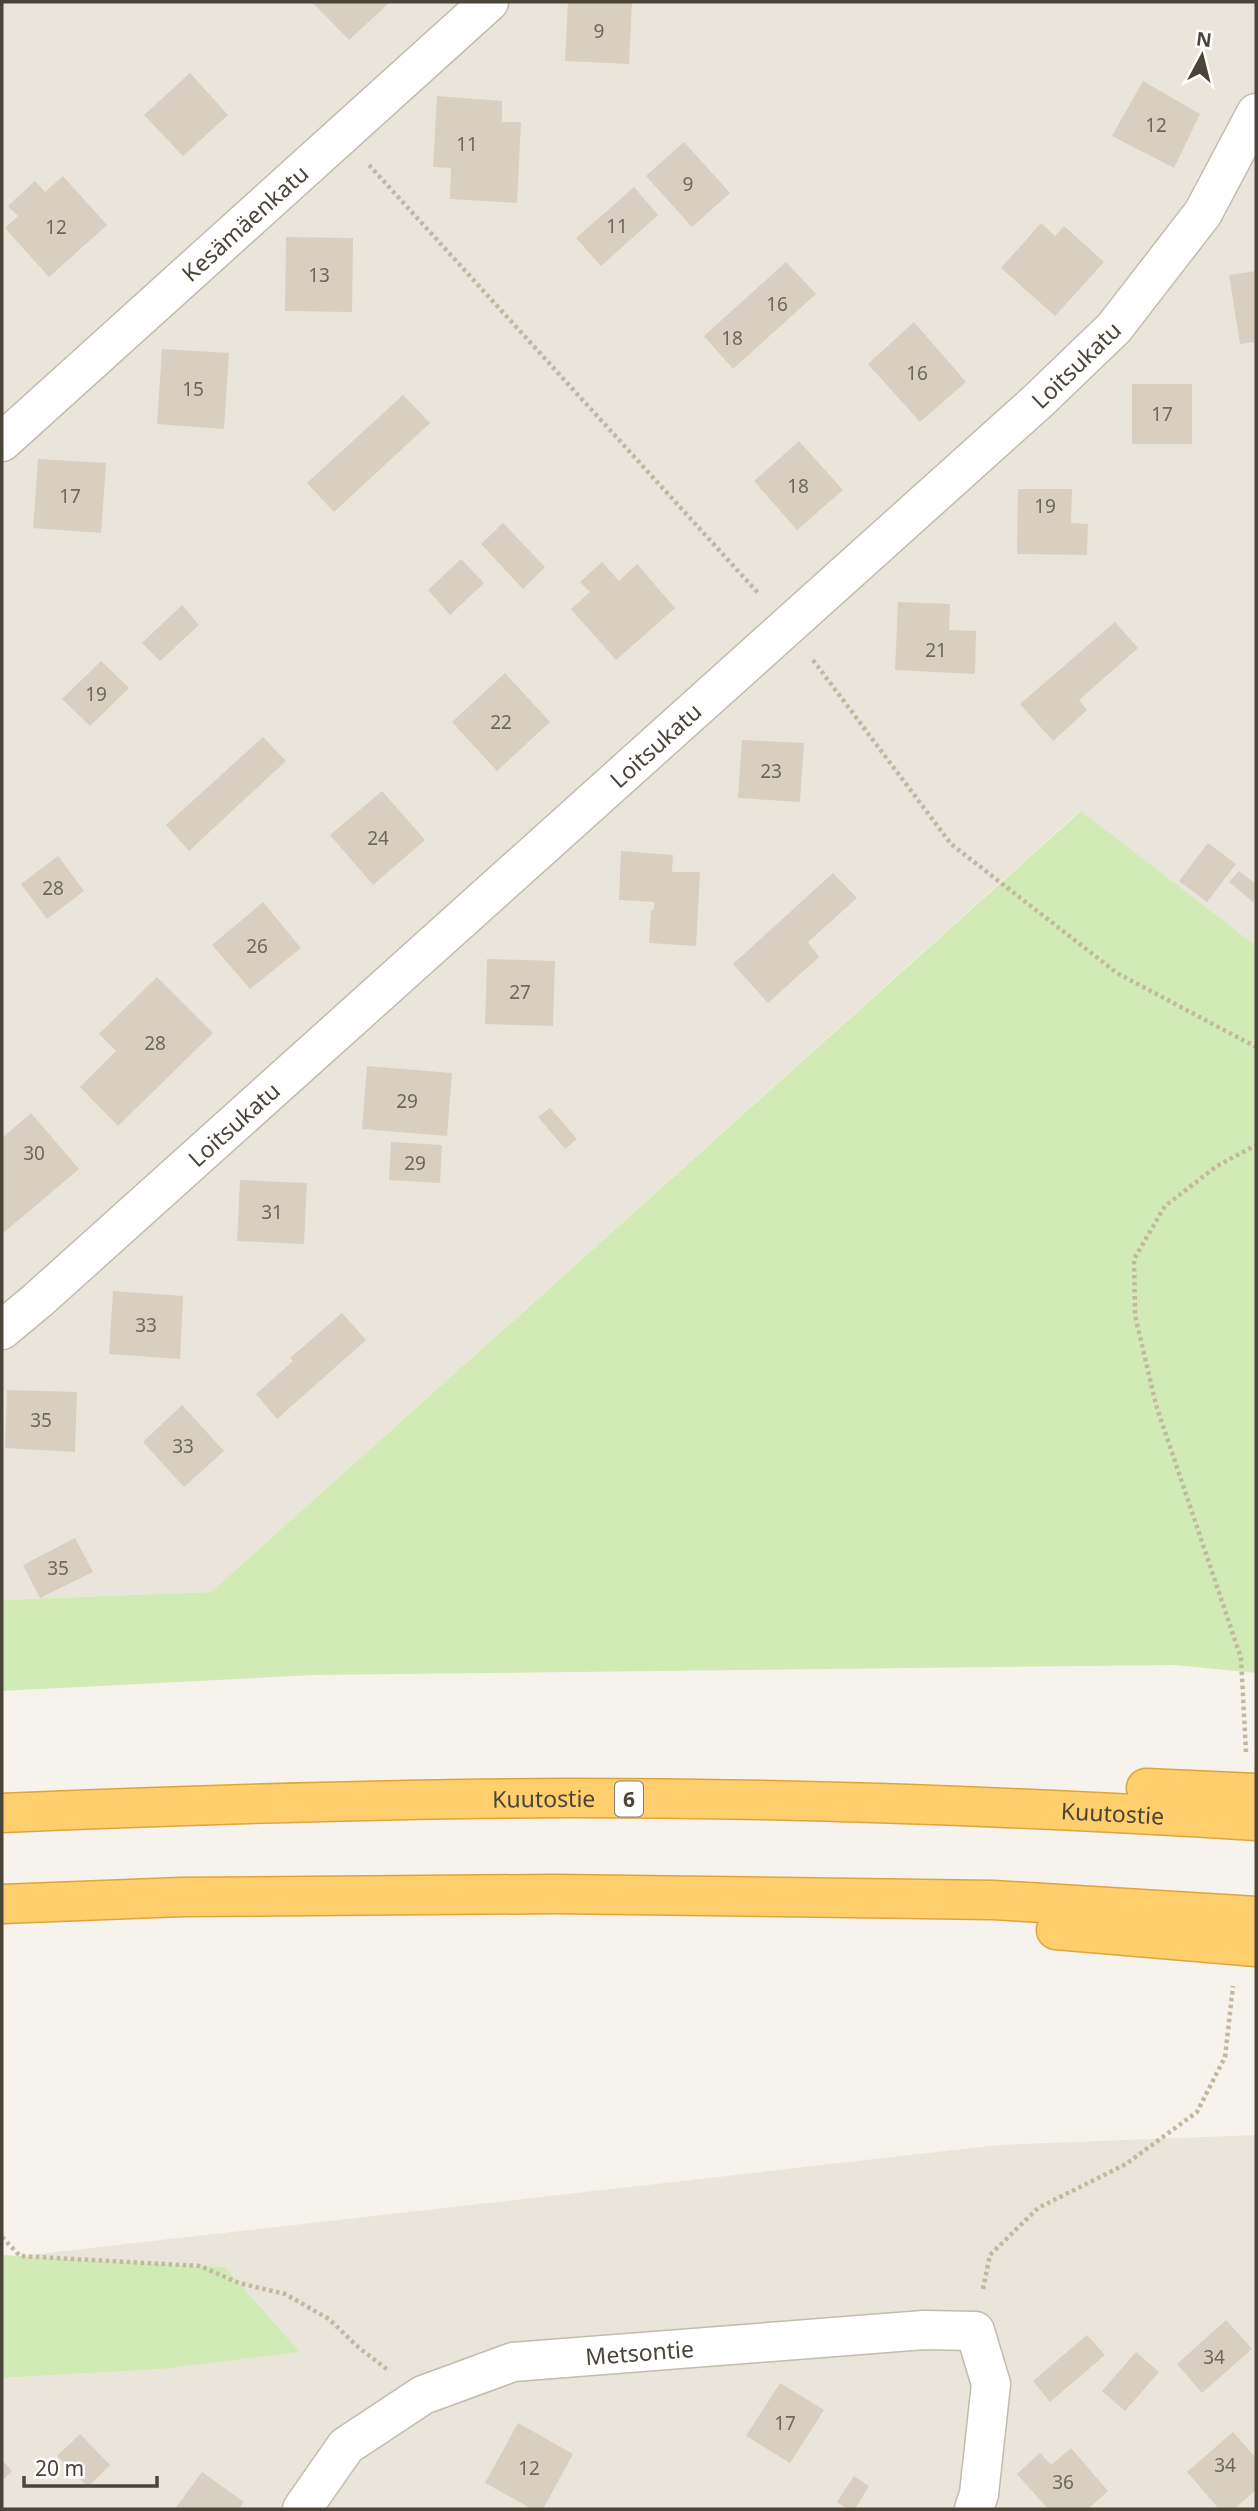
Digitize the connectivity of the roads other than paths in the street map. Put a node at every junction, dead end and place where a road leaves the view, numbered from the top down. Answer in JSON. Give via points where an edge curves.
{"nodes":[{"id":1,"x":489,"y":2,"type":"edge"},
{"id":2,"x":1256,"y":113,"type":"edge"},
{"id":3,"x":2,"y":442,"type":"edge"},
{"id":4,"x":2,"y":1330,"type":"edge"},
{"id":5,"x":1256,"y":1793,"type":"edge"},
{"id":6,"x":569,"y":1798,"type":"junction"},
{"id":7,"x":2,"y":1813,"type":"edge"},
{"id":8,"x":1256,"y":1821,"type":"edge"},
{"id":9,"x":555,"y":1894,"type":"junction"},
{"id":10,"x":2,"y":1904,"type":"edge"},
{"id":11,"x":1256,"y":1916,"type":"edge"},
{"id":12,"x":1256,"y":1947,"type":"edge"},
{"id":13,"x":302,"y":2509,"type":"edge"},
{"id":14,"x":974,"y":2509,"type":"edge"}],
"edges":[{"from":1,"to":3,"type":"street","name":"Kesämäenkatu"},
{"from":2,"to":4,"type":"street","name":"Loitsukatu","via":[[1203,213],[1114,328]]},
{"from":5,"to":6,"type":"highway","via":[[1034,1784]]},
{"from":6,"to":7,"type":"highway","name":"Kuutostie","number":"6"},
{"from":6,"to":8,"type":"highway","name":"Kuutostie","number":"6","via":[[867,1803]]},
{"from":9,"to":10,"type":"highway","via":[[182,1897]]},
{"from":9,"to":11,"type":"highway","via":[[993,1900]]},
{"from":9,"to":12,"type":"highway"},
{"from":13,"to":14,"type":"street","name":"Metsontie","via":[[346,2446],[423,2395],[513,2362],[925,2330],[975,2331],[991,2384]]}]}
